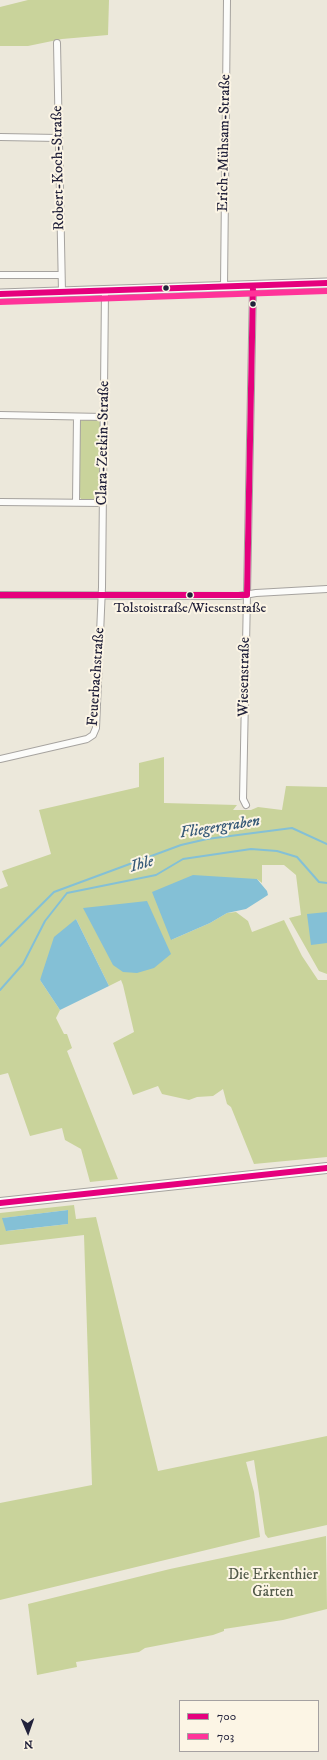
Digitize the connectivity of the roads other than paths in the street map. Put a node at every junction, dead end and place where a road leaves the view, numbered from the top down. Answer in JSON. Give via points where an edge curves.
{"nodes":[{"id":1,"x":227,"y":0,"type":"edge"},
{"id":2,"x":57,"y":44,"type":"dead end"},
{"id":3,"x":0,"y":137,"type":"edge"},
{"id":4,"x":58,"y":138,"type":"junction"},
{"id":5,"x":0,"y":275,"type":"edge"},
{"id":6,"x":61,"y":275,"type":"junction"},
{"id":7,"x":327,"y":283,"type":"edge"},
{"id":8,"x":253,"y":286,"type":"junction"},
{"id":9,"x":224,"y":287,"type":"junction"},
{"id":10,"x":105,"y":291,"type":"junction"},
{"id":11,"x":62,"y":292,"type":"junction"},
{"id":12,"x":0,"y":294,"type":"edge"},
{"id":13,"x":0,"y":415,"type":"edge"},
{"id":14,"x":77,"y":417,"type":"junction"},
{"id":15,"x":104,"y":417,"type":"junction"},
{"id":16,"x":0,"y":502,"type":"edge"},
{"id":17,"x":76,"y":502,"type":"junction"},
{"id":18,"x":103,"y":503,"type":"junction"},
{"id":19,"x":327,"y":588,"type":"edge"},
{"id":20,"x":0,"y":595,"type":"edge"},
{"id":21,"x":102,"y":595,"type":"junction"},
{"id":22,"x":247,"y":595,"type":"junction"},
{"id":23,"x":0,"y":759,"type":"edge"},
{"id":24,"x":246,"y":805,"type":"dead end"},
{"id":25,"x":327,"y":1168,"type":"edge"},
{"id":26,"x":0,"y":1203,"type":"edge"}],
"edges":[{"from":1,"to":9,"type":"street","name":"Erich-Mühsam-Straße"},
{"from":2,"to":4,"type":"street","name":"Robert-Koch-Straße"},
{"from":3,"to":4,"type":"street"},
{"from":4,"to":6,"type":"street","name":"Robert-Koch-Straße"},
{"from":5,"to":6,"type":"street"},
{"from":6,"to":11,"type":"street","name":"Robert-Koch-Straße"},
{"from":7,"to":8,"type":"main road"},
{"from":8,"to":9,"type":"main road"},
{"from":8,"to":22,"type":"street","name":"Wiesenstraße"},
{"from":9,"to":10,"type":"main road"},
{"from":10,"to":11,"type":"main road"},
{"from":10,"to":15,"type":"street","name":"Clara-Zetkin-Straße"},
{"from":11,"to":12,"type":"main road"},
{"from":13,"to":14,"type":"street"},
{"from":14,"to":15,"type":"street"},
{"from":14,"to":17,"type":"street","name":"Clara-Zetkin-Straße"},
{"from":15,"to":18,"type":"street","name":"Clara-Zetkin-Straße"},
{"from":16,"to":17,"type":"street"},
{"from":17,"to":18,"type":"street"},
{"from":18,"to":21,"type":"street","name":"Clara-Zetkin-Straße"},
{"from":19,"to":22,"type":"street"},
{"from":20,"to":21,"type":"street"},
{"from":21,"to":22,"type":"street"},
{"from":21,"to":23,"type":"street","name":"Feuerbachstraße","via":[[97,721],[93,735],[87,739]]},
{"from":22,"to":24,"type":"street","name":"Wiesenstraße","via":[[243,799]]},
{"from":25,"to":26,"type":"main road"}]}
